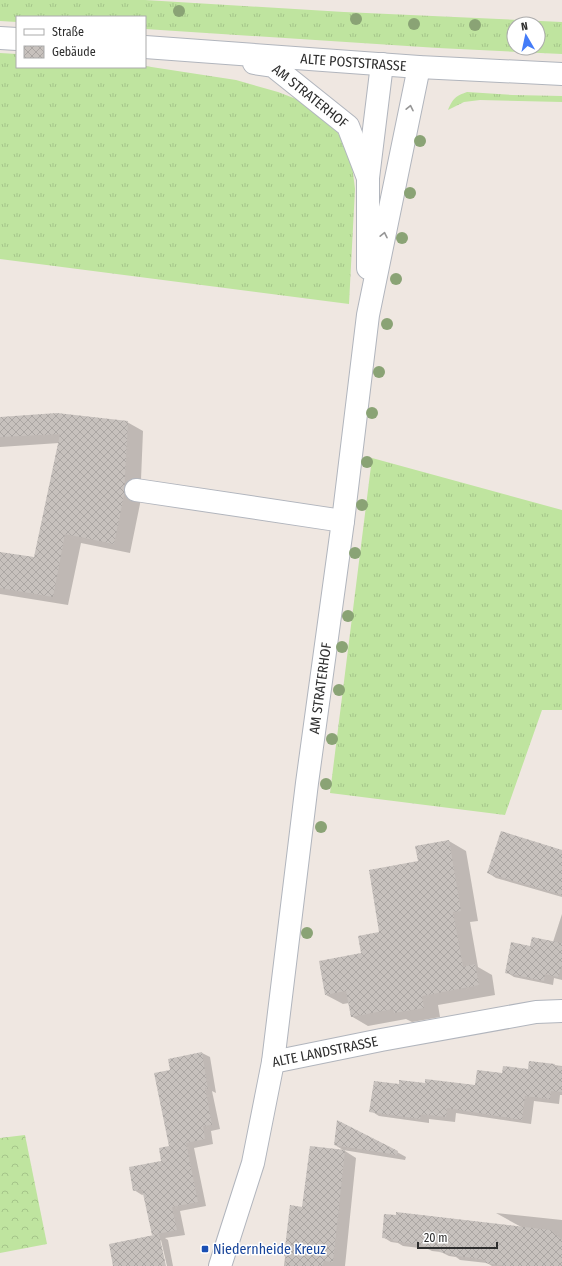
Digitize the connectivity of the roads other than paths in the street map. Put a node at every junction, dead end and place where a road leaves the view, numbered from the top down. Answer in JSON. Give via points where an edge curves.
{"nodes":[{"id":1,"x":0,"y":38,"type":"edge"},
{"id":2,"x":16,"y":39,"type":"edge"},
{"id":3,"x":146,"y":47,"type":"edge"},
{"id":4,"x":170,"y":49,"type":"junction"},
{"id":5,"x":382,"y":64,"type":"junction"},
{"id":6,"x":419,"y":67,"type":"junction"},
{"id":7,"x":562,"y":74,"type":"edge"},
{"id":8,"x":368,"y":178,"type":"junction"},
{"id":9,"x":368,"y":314,"type":"junction"},
{"id":10,"x":136,"y":490,"type":"dead end"},
{"id":11,"x":343,"y":521,"type":"junction"},
{"id":12,"x":562,"y":1011,"type":"edge"},
{"id":13,"x":273,"y":1062,"type":"junction"},
{"id":14,"x":220,"y":1266,"type":"edge"}],
"edges":[{"from":1,"to":2,"type":"street"},
{"from":3,"to":4,"type":"street","name":"ALTE POSTSTRASSE"},
{"from":4,"to":5,"type":"street","name":"ALTE POSTSTRASSE"},
{"from":4,"to":8,"type":"street","name":"AM STRATERHOF","via":[[273,66],[348,126]]},
{"from":5,"to":6,"type":"street","name":"ALTE POSTSTRASSE"},
{"from":5,"to":8,"type":"street","name":"AM STRATERHOF"},
{"from":6,"to":7,"type":"street","name":"ALTE POSTSTRASSE"},
{"from":9,"to":6,"type":"street","name":"AM STRATERHOF","one_way":true},
{"from":8,"to":9,"type":"street","name":"AM STRATERHOF"},
{"from":9,"to":11,"type":"street","name":"AM STRATERHOF"},
{"from":10,"to":11,"type":"street"},
{"from":11,"to":13,"type":"street","name":"AM STRATERHOF","via":[[307,783]]},
{"from":12,"to":13,"type":"street","name":"ALTE LANDSTRASSE","via":[[536,1012]]},
{"from":13,"to":14,"type":"street","name":"ALTE LANDSTRASSE","via":[[253,1163]]}]}
